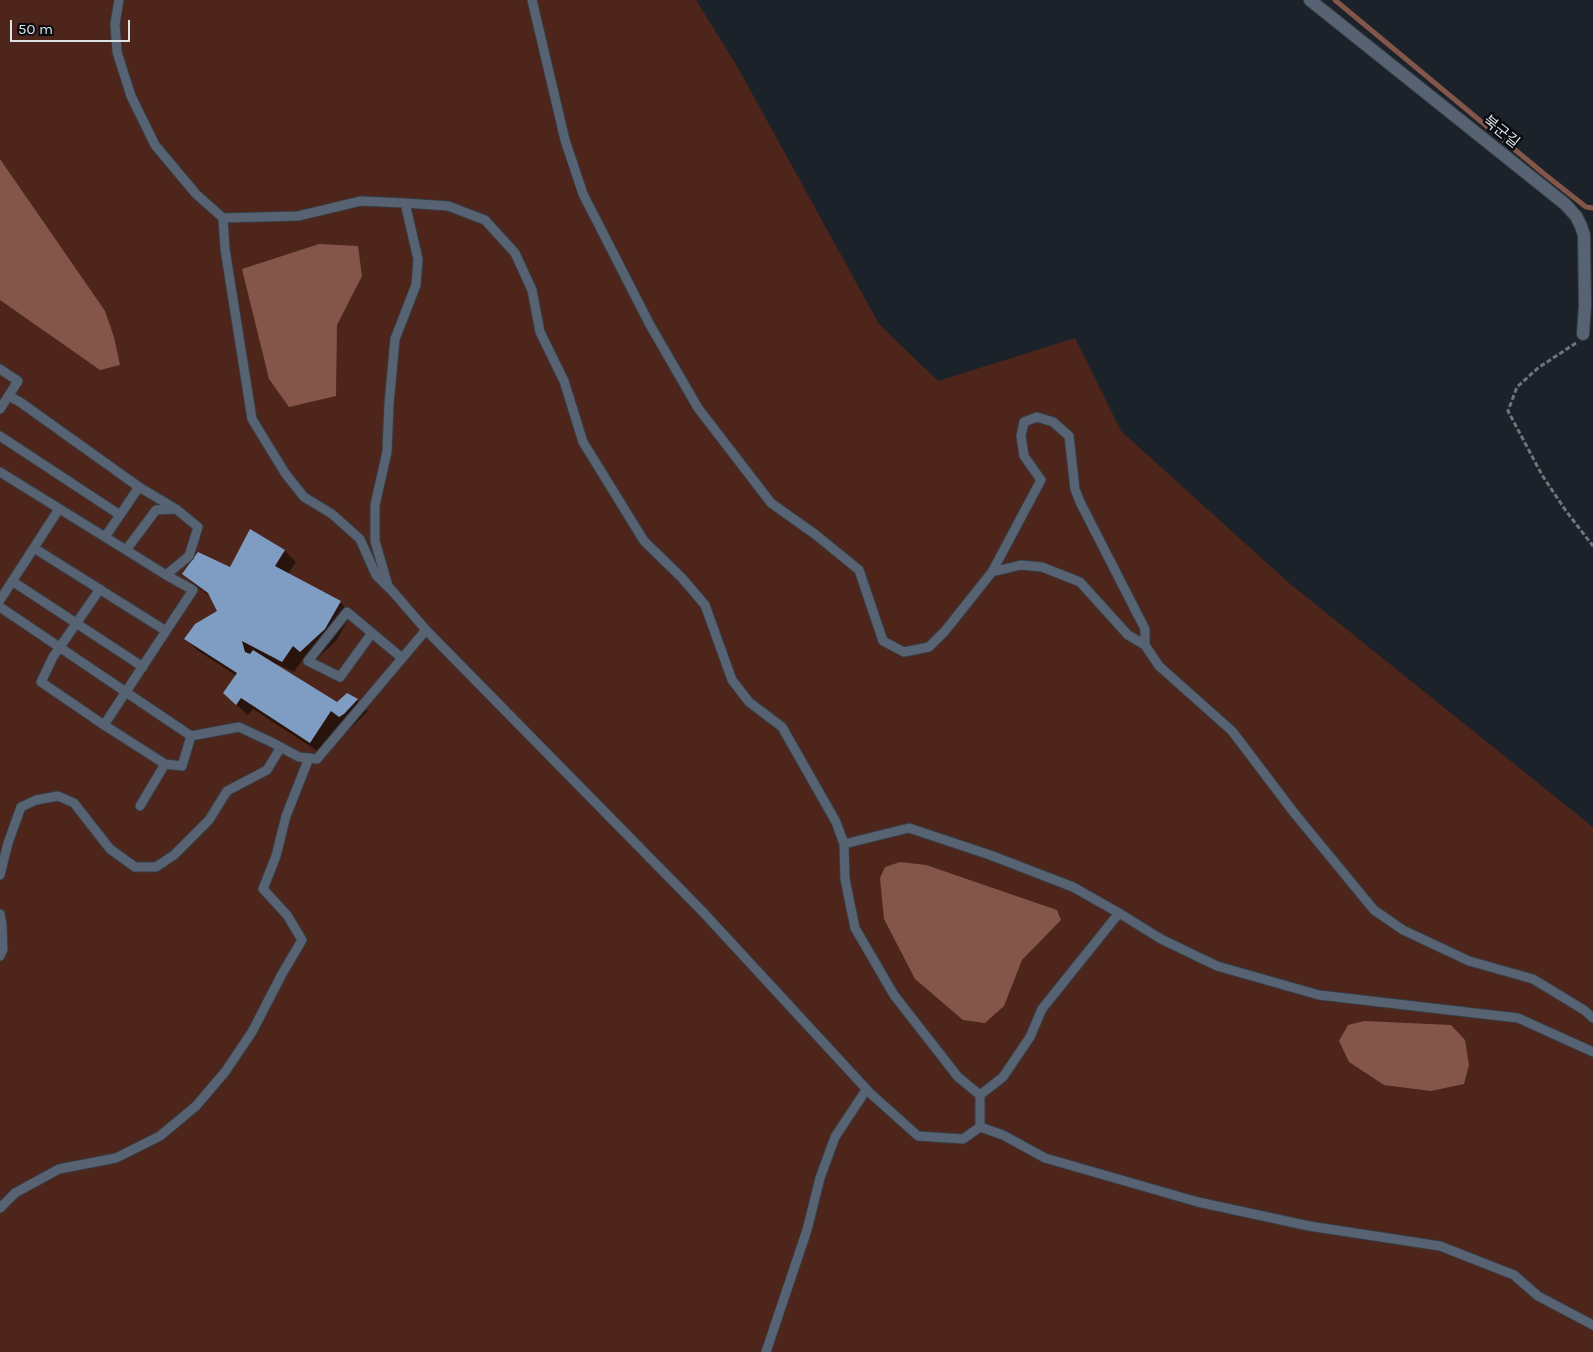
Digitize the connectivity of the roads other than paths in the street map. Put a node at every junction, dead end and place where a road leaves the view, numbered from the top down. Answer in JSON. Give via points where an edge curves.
{"nodes":[{"id":1,"x":119,"y":0,"type":"edge"},
{"id":2,"x":532,"y":0,"type":"edge"},
{"id":3,"x":1310,"y":0,"type":"edge"},
{"id":4,"x":405,"y":203,"type":"junction"},
{"id":5,"x":223,"y":218,"type":"junction"},
{"id":6,"x":1583,"y":334,"type":"road end"},
{"id":7,"x":0,"y":369,"type":"edge"},
{"id":8,"x":9,"y":396,"type":"junction"},
{"id":9,"x":0,"y":409,"type":"edge"},
{"id":10,"x":0,"y":436,"type":"edge"},
{"id":11,"x":0,"y":472,"type":"edge"},
{"id":12,"x":139,"y":487,"type":"junction"},
{"id":13,"x":59,"y":509,"type":"junction"},
{"id":14,"x":176,"y":509,"type":"junction"},
{"id":15,"x":120,"y":515,"type":"junction"},
{"id":16,"x":105,"y":537,"type":"junction"},
{"id":17,"x":34,"y":548,"type":"junction"},
{"id":18,"x":126,"y":550,"type":"junction"},
{"id":19,"x":992,"y":572,"type":"junction"},
{"id":20,"x":166,"y":575,"type":"junction"},
{"id":21,"x":12,"y":582,"type":"junction"},
{"id":22,"x":100,"y":589,"type":"junction"},
{"id":23,"x":390,"y":589,"type":"junction"},
{"id":24,"x":0,"y":600,"type":"edge"},
{"id":25,"x":0,"y":607,"type":"edge"},
{"id":26,"x":77,"y":623,"type":"junction"},
{"id":27,"x":426,"y":630,"type":"junction"},
{"id":28,"x":166,"y":631,"type":"junction"},
{"id":29,"x":372,"y":633,"type":"junction"},
{"id":30,"x":1145,"y":645,"type":"junction"},
{"id":31,"x":60,"y":647,"type":"junction"},
{"id":32,"x":402,"y":658,"type":"junction"},
{"id":33,"x":143,"y":667,"type":"junction"},
{"id":34,"x":126,"y":692,"type":"junction"},
{"id":35,"x":104,"y":725,"type":"junction"},
{"id":36,"x":191,"y":736,"type":"junction"},
{"id":37,"x":282,"y":748,"type":"junction"},
{"id":38,"x":309,"y":758,"type":"junction"},
{"id":39,"x":165,"y":764,"type":"junction"},
{"id":40,"x":140,"y":806,"type":"dead end"},
{"id":41,"x":844,"y":844,"type":"junction"},
{"id":42,"x":0,"y":875,"type":"edge"},
{"id":43,"x":1119,"y":913,"type":"junction"},
{"id":44,"x":0,"y":914,"type":"edge"},
{"id":45,"x":0,"y":956,"type":"edge"},
{"id":46,"x":1593,"y":1018,"type":"edge"},
{"id":47,"x":1593,"y":1052,"type":"edge"},
{"id":48,"x":866,"y":1090,"type":"junction"},
{"id":49,"x":980,"y":1095,"type":"junction"},
{"id":50,"x":980,"y":1127,"type":"junction"},
{"id":51,"x":0,"y":1208,"type":"edge"},
{"id":52,"x":1593,"y":1326,"type":"edge"},
{"id":53,"x":766,"y":1352,"type":"edge"}],
"edges":[{"from":1,"to":5,"type":"lane","via":[[115,24],[117,52],[131,96],[155,146],[196,194]]},
{"from":2,"to":19,"type":"lane","via":[[565,140],[583,194],[650,325],[698,408],[772,503],[859,570],[883,640],[904,652],[929,647]]},
{"from":3,"to":6,"type":"street","name":"북군길","via":[[1576,216],[1584,235],[1586,305]]},
{"from":4,"to":5,"type":"lane","via":[[361,201],[298,216]]},
{"from":4,"to":23,"type":"lane","via":[[418,259],[416,285],[395,339],[387,452],[375,505],[375,541]]},
{"from":4,"to":41,"type":"lane","via":[[448,206],[486,220],[515,253],[532,290],[540,332],[564,381],[583,442],[644,541],[705,605],[732,680],[749,702],[782,727],[836,822]]},
{"from":5,"to":23,"type":"lane","via":[[252,419],[304,497],[332,514],[360,539],[376,575]]},
{"from":7,"to":8,"type":"lane","via":[[18,381]]},
{"from":8,"to":9,"type":"lane"},
{"from":8,"to":12,"type":"lane"},
{"from":10,"to":15,"type":"lane"},
{"from":11,"to":13,"type":"lane"},
{"from":12,"to":14,"type":"lane"},
{"from":12,"to":15,"type":"lane"},
{"from":13,"to":16,"type":"lane"},
{"from":13,"to":17,"type":"lane"},
{"from":14,"to":18,"type":"lane","via":[[156,510]]},
{"from":14,"to":20,"type":"lane","via":[[198,527],[189,556]]},
{"from":15,"to":16,"type":"lane"},
{"from":16,"to":18,"type":"lane"},
{"from":17,"to":21,"type":"lane"},
{"from":17,"to":22,"type":"lane"},
{"from":18,"to":20,"type":"lane"},
{"from":19,"to":30,"type":"lane","via":[[1020,565],[1042,567],[1080,582],[1128,636]]},
{"from":19,"to":30,"type":"lane","via":[[1041,480],[1024,456],[1021,436],[1024,422],[1037,416],[1053,422],[1069,436],[1075,489],[1145,629]]},
{"from":20,"to":28,"type":"lane","via":[[193,590]]},
{"from":21,"to":24,"type":"lane"},
{"from":21,"to":26,"type":"lane"},
{"from":22,"to":26,"type":"lane"},
{"from":22,"to":28,"type":"lane"},
{"from":23,"to":27,"type":"lane"},
{"from":25,"to":31,"type":"lane"},
{"from":26,"to":31,"type":"lane"},
{"from":26,"to":33,"type":"lane"},
{"from":27,"to":32,"type":"lane"},
{"from":27,"to":48,"type":"lane","via":[[702,911]]},
{"from":28,"to":33,"type":"lane"},
{"from":29,"to":29,"type":"lane","via":[[347,612],[308,662],[340,678]]},
{"from":29,"to":32,"type":"lane"},
{"from":30,"to":46,"type":"lane","via":[[1159,666],[1232,731],[1374,910],[1403,930],[1469,961],[1533,979]]},
{"from":31,"to":34,"type":"lane"},
{"from":31,"to":35,"type":"lane","via":[[41,682]]},
{"from":32,"to":38,"type":"lane","via":[[317,759]]},
{"from":33,"to":34,"type":"lane"},
{"from":34,"to":35,"type":"lane"},
{"from":34,"to":36,"type":"lane"},
{"from":35,"to":39,"type":"lane"},
{"from":36,"to":37,"type":"lane","via":[[239,727]]},
{"from":36,"to":39,"type":"lane","via":[[182,766]]},
{"from":37,"to":38,"type":"lane","via":[[299,757]]},
{"from":37,"to":42,"type":"lane","via":[[267,770],[227,791],[209,820],[174,855],[156,867],[134,867],[110,849],[74,803],[58,796],[21,807]]},
{"from":38,"to":51,"type":"lane","via":[[263,889],[287,915],[302,940],[252,1032],[225,1072],[196,1106],[160,1136],[116,1158],[59,1169],[15,1193]]},
{"from":39,"to":40,"type":"lane"},
{"from":41,"to":43,"type":"lane","via":[[909,828],[1073,887]]},
{"from":41,"to":49,"type":"lane","via":[[845,879],[855,928],[894,995],[958,1077]]},
{"from":43,"to":47,"type":"lane","via":[[1216,966],[1319,995],[1518,1018]]},
{"from":43,"to":49,"type":"lane","via":[[1042,1009],[1030,1036],[1003,1076]]},
{"from":44,"to":45,"type":"lane","via":[[3,949]]},
{"from":48,"to":50,"type":"lane","via":[[918,1136],[962,1139]]},
{"from":48,"to":53,"type":"lane","via":[[835,1137]]},
{"from":49,"to":50,"type":"lane"},
{"from":50,"to":52,"type":"lane","via":[[1003,1135],[1045,1158],[1198,1202],[1309,1226],[1440,1246],[1514,1275],[1538,1296]]}]}
